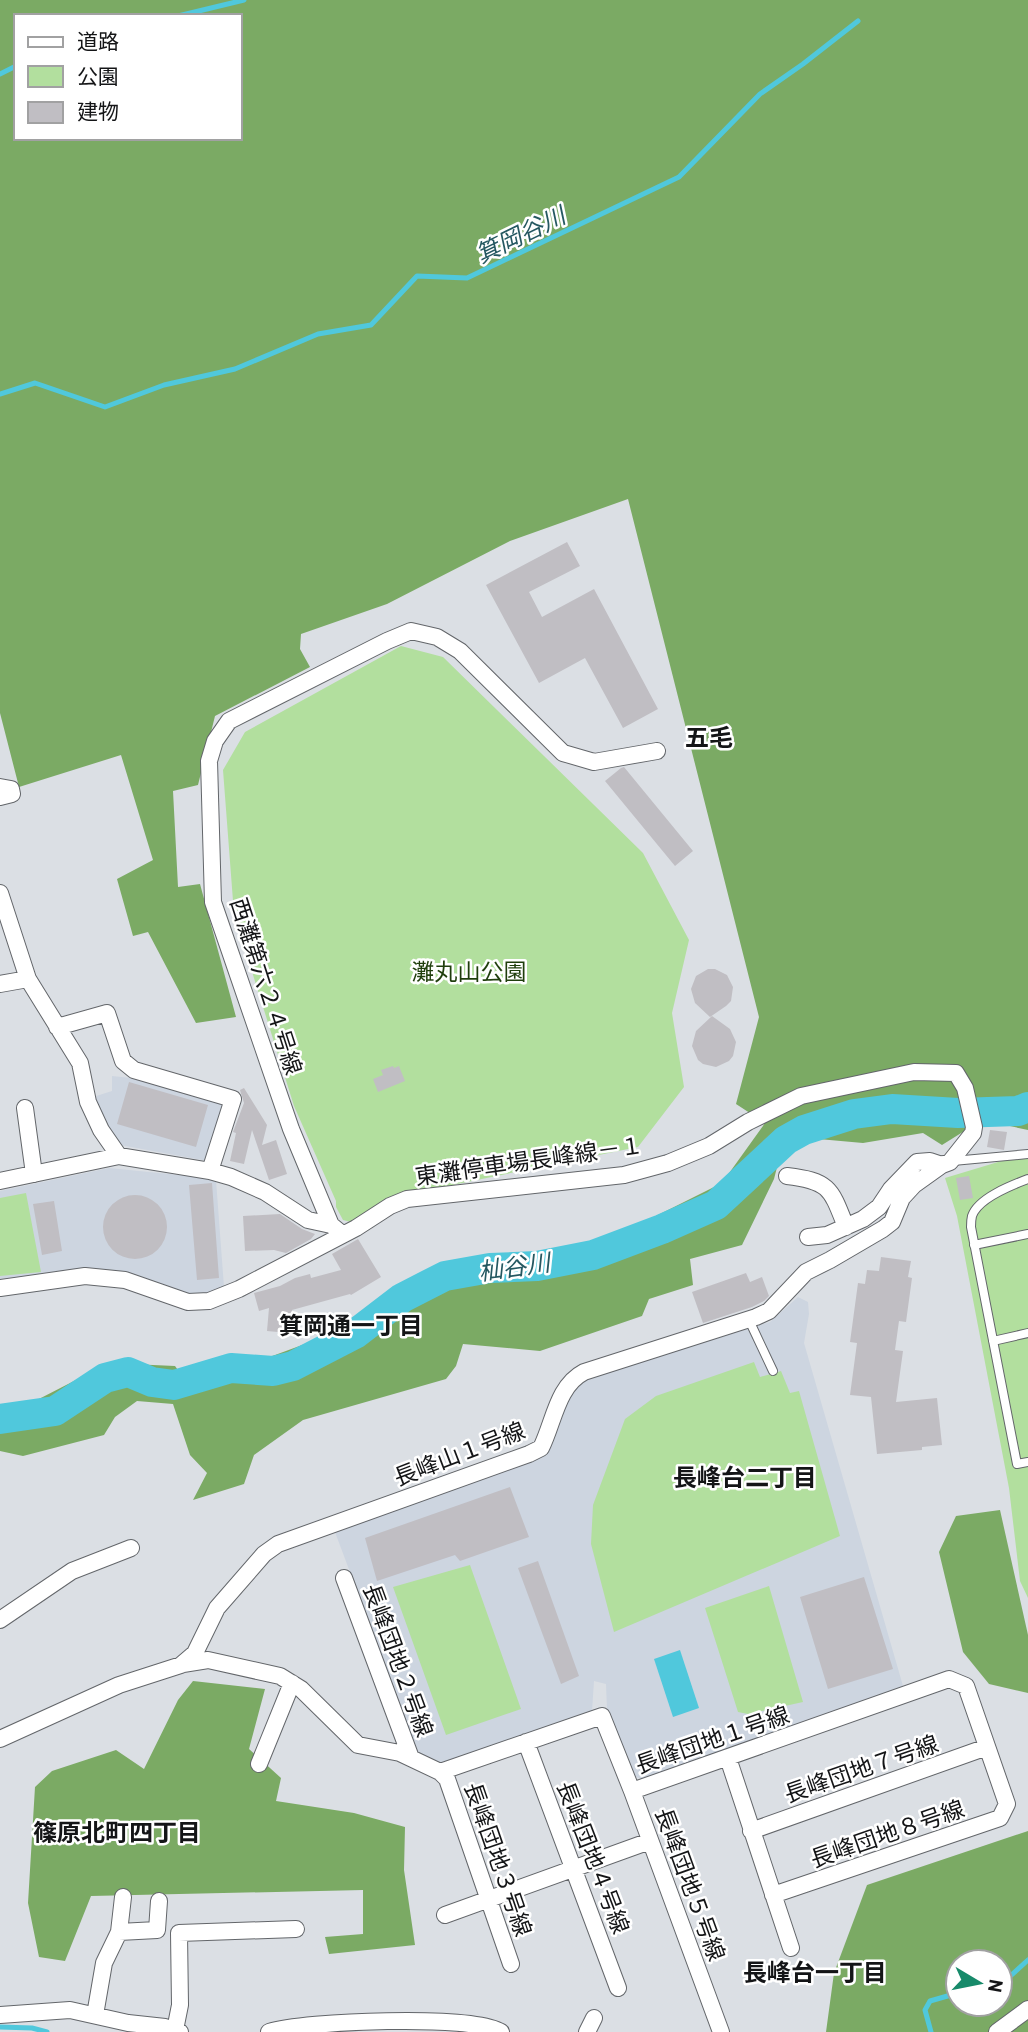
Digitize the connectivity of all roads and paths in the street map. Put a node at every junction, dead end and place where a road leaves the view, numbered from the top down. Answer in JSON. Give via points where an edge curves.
{"nodes":[{"id":1,"x":657,"y":751,"type":"dead end"},
{"id":2,"x":0,"y":787,"type":"edge"},
{"id":3,"x":0,"y":797,"type":"edge"},
{"id":4,"x":0,"y":893,"type":"edge"},
{"id":5,"x":28,"y":979,"type":"junction"},
{"id":6,"x":0,"y":984,"type":"edge"},
{"id":7,"x":57,"y":1027,"type":"junction"},
{"id":8,"x":25,"y":1108,"type":"dead end"},
{"id":9,"x":1028,"y":1154,"type":"edge"},
{"id":10,"x":119,"y":1156,"type":"junction"},
{"id":11,"x":946,"y":1163,"type":"junction"},
{"id":12,"x":210,"y":1171,"type":"junction"},
{"id":13,"x":34,"y":1174,"type":"junction"},
{"id":14,"x":787,"y":1176,"type":"dead end"},
{"id":15,"x":1028,"y":1179,"type":"edge"},
{"id":16,"x":0,"y":1181,"type":"edge"},
{"id":17,"x":846,"y":1227,"type":"junction"},
{"id":18,"x":337,"y":1230,"type":"junction"},
{"id":19,"x":1028,"y":1234,"type":"edge"},
{"id":20,"x":808,"y":1237,"type":"dead end"},
{"id":21,"x":974,"y":1245,"type":"junction"},
{"id":22,"x":0,"y":1288,"type":"edge"},
{"id":23,"x":749,"y":1320,"type":"junction"},
{"id":24,"x":1028,"y":1333,"type":"edge"},
{"id":25,"x":993,"y":1341,"type":"junction"},
{"id":26,"x":773,"y":1371,"type":"dead end"},
{"id":27,"x":1028,"y":1462,"type":"edge"},
{"id":28,"x":131,"y":1548,"type":"dead end"},
{"id":29,"x":344,"y":1578,"type":"dead end"},
{"id":30,"x":0,"y":1620,"type":"edge"},
{"id":31,"x":181,"y":1665,"type":"junction"},
{"id":32,"x":292,"y":1683,"type":"junction"},
{"id":33,"x":0,"y":1739,"type":"edge"},
{"id":34,"x":526,"y":1742,"type":"junction"},
{"id":35,"x":987,"y":1748,"type":"junction"},
{"id":36,"x":411,"y":1758,"type":"junction"},
{"id":37,"x":727,"y":1758,"type":"junction"},
{"id":38,"x":259,"y":1764,"type":"dead end"},
{"id":39,"x":440,"y":1772,"type":"junction"},
{"id":40,"x":632,"y":1791,"type":"junction"},
{"id":41,"x":1007,"y":1804,"type":"joint"},
{"id":42,"x":751,"y":1830,"type":"junction"},
{"id":43,"x":650,"y":1841,"type":"junction"},
{"id":44,"x":573,"y":1868,"type":"junction"},
{"id":45,"x":773,"y":1895,"type":"junction"},
{"id":46,"x":123,"y":1897,"type":"dead end"},
{"id":47,"x":488,"y":1899,"type":"junction"},
{"id":48,"x":159,"y":1901,"type":"dead end"},
{"id":49,"x":445,"y":1915,"type":"dead end"},
{"id":50,"x":296,"y":1929,"type":"dead end"},
{"id":51,"x":119,"y":1932,"type":"junction"},
{"id":52,"x":791,"y":1948,"type":"dead end"},
{"id":53,"x":511,"y":1964,"type":"dead end"},
{"id":54,"x":618,"y":1988,"type":"dead end"},
{"id":55,"x":1028,"y":2009,"type":"edge"},
{"id":56,"x":0,"y":2015,"type":"edge"},
{"id":57,"x":95,"y":2015,"type":"junction"},
{"id":58,"x":178,"y":2031,"type":"edge"},
{"id":59,"x":269,"y":2032,"type":"edge"},
{"id":60,"x":501,"y":2032,"type":"edge"},
{"id":61,"x":721,"y":2032,"type":"edge"},
{"id":62,"x":997,"y":2032,"type":"edge"}],
"edges":[{"from":1,"to":18,"type":"street","name":"西灘第六２４号線","via":[[594,762],[563,753],[460,651],[437,637],[411,631],[229,721],[215,741],[209,761],[213,902],[291,1129]]},
{"from":2,"to":3,"type":"street","via":[[11,789],[12,794]]},
{"from":4,"to":5,"type":"street"},
{"from":5,"to":6,"type":"street"},
{"from":5,"to":7,"type":"street"},
{"from":7,"to":10,"type":"street","via":[[80,1063],[88,1102]]},
{"from":7,"to":12,"type":"street","via":[[107,1013],[123,1061],[134,1070],[233,1099]]},
{"from":8,"to":13,"type":"street"},
{"from":9,"to":11,"type":"lane","name":"長峰山１号線"},
{"from":10,"to":12,"type":"street"},
{"from":10,"to":13,"type":"street"},
{"from":11,"to":17,"type":"street","via":[[917,1161],[879,1207]]},
{"from":11,"to":18,"type":"street","name":"東灘停車場長峰線－１","via":[[973,1133],[965,1088],[956,1073],[914,1072],[801,1096],[668,1163],[624,1175],[407,1199]]},
{"from":11,"to":23,"type":"street","name":"長峰山１号線","via":[[902,1198],[892,1222],[806,1272],[769,1311]]},
{"from":12,"to":18,"type":"street","via":[[265,1192],[308,1220]]},
{"from":13,"to":16,"type":"street"},
{"from":14,"to":17,"type":"street","via":[[810,1179],[828,1188]]},
{"from":15,"to":21,"type":"lane","via":[[979,1205],[972,1215]]},
{"from":17,"to":20,"type":"street"},
{"from":18,"to":22,"type":"street","via":[[239,1289],[209,1301],[188,1302],[125,1280],[85,1276]]},
{"from":19,"to":21,"type":"lane"},
{"from":21,"to":25,"type":"lane"},
{"from":23,"to":26,"type":"lane"},
{"from":23,"to":31,"type":"street","name":"長峰山１号線","via":[[574,1377],[562,1393],[541,1448],[529,1454],[271,1549],[217,1608],[195,1653]]},
{"from":24,"to":25,"type":"lane"},
{"from":25,"to":27,"type":"lane","via":[[1017,1464]]},
{"from":28,"to":30,"type":"street","via":[[72,1571]]},
{"from":29,"to":36,"type":"street","name":"長峰団地２号線"},
{"from":31,"to":32,"type":"street","via":[[208,1660],[280,1676]]},
{"from":31,"to":33,"type":"street","via":[[119,1685]]},
{"from":32,"to":36,"type":"street","via":[[358,1745]]},
{"from":32,"to":38,"type":"street"},
{"from":34,"to":39,"type":"street","name":"長峰団地１号線"},
{"from":34,"to":40,"type":"street","name":"長峰団地１号線","via":[[602,1716]]},
{"from":34,"to":44,"type":"street","name":"長峰団地４号線"},
{"from":35,"to":37,"type":"street","name":"長峰団地１号線","via":[[966,1686],[949,1679]]},
{"from":35,"to":41,"type":"street","name":"長峰団地１号線"},
{"from":35,"to":42,"type":"street","name":"長峰団地７号線"},
{"from":36,"to":39,"type":"street"},
{"from":37,"to":40,"type":"street","name":"長峰団地１号線"},
{"from":37,"to":42,"type":"street"},
{"from":39,"to":47,"type":"street","name":"長峰団地３号線","via":[[447,1779]]},
{"from":40,"to":43,"type":"street","name":"長峰団地５号線"},
{"from":41,"to":45,"type":"street","name":"長峰団地８号線","via":[[1000,1818]]},
{"from":42,"to":45,"type":"street"},
{"from":43,"to":44,"type":"street"},
{"from":43,"to":61,"type":"street","name":"長峰団地５号線"},
{"from":44,"to":47,"type":"street"},
{"from":44,"to":54,"type":"street","name":"長峰団地４号線"},
{"from":45,"to":52,"type":"street"},
{"from":46,"to":51,"type":"street"},
{"from":47,"to":49,"type":"street"},
{"from":47,"to":53,"type":"street","name":"長峰団地３号線"},
{"from":48,"to":51,"type":"street","via":[[157,1930]]},
{"from":50,"to":58,"type":"street","via":[[179,1933]]},
{"from":51,"to":57,"type":"street","via":[[104,1963]]},
{"from":55,"to":62,"type":"street"},
{"from":56,"to":57,"type":"street","via":[[70,2010]]},
{"from":57,"to":58,"type":"street"},
{"from":59,"to":60,"type":"street","via":[[365,2020],[471,2024]]}]}
